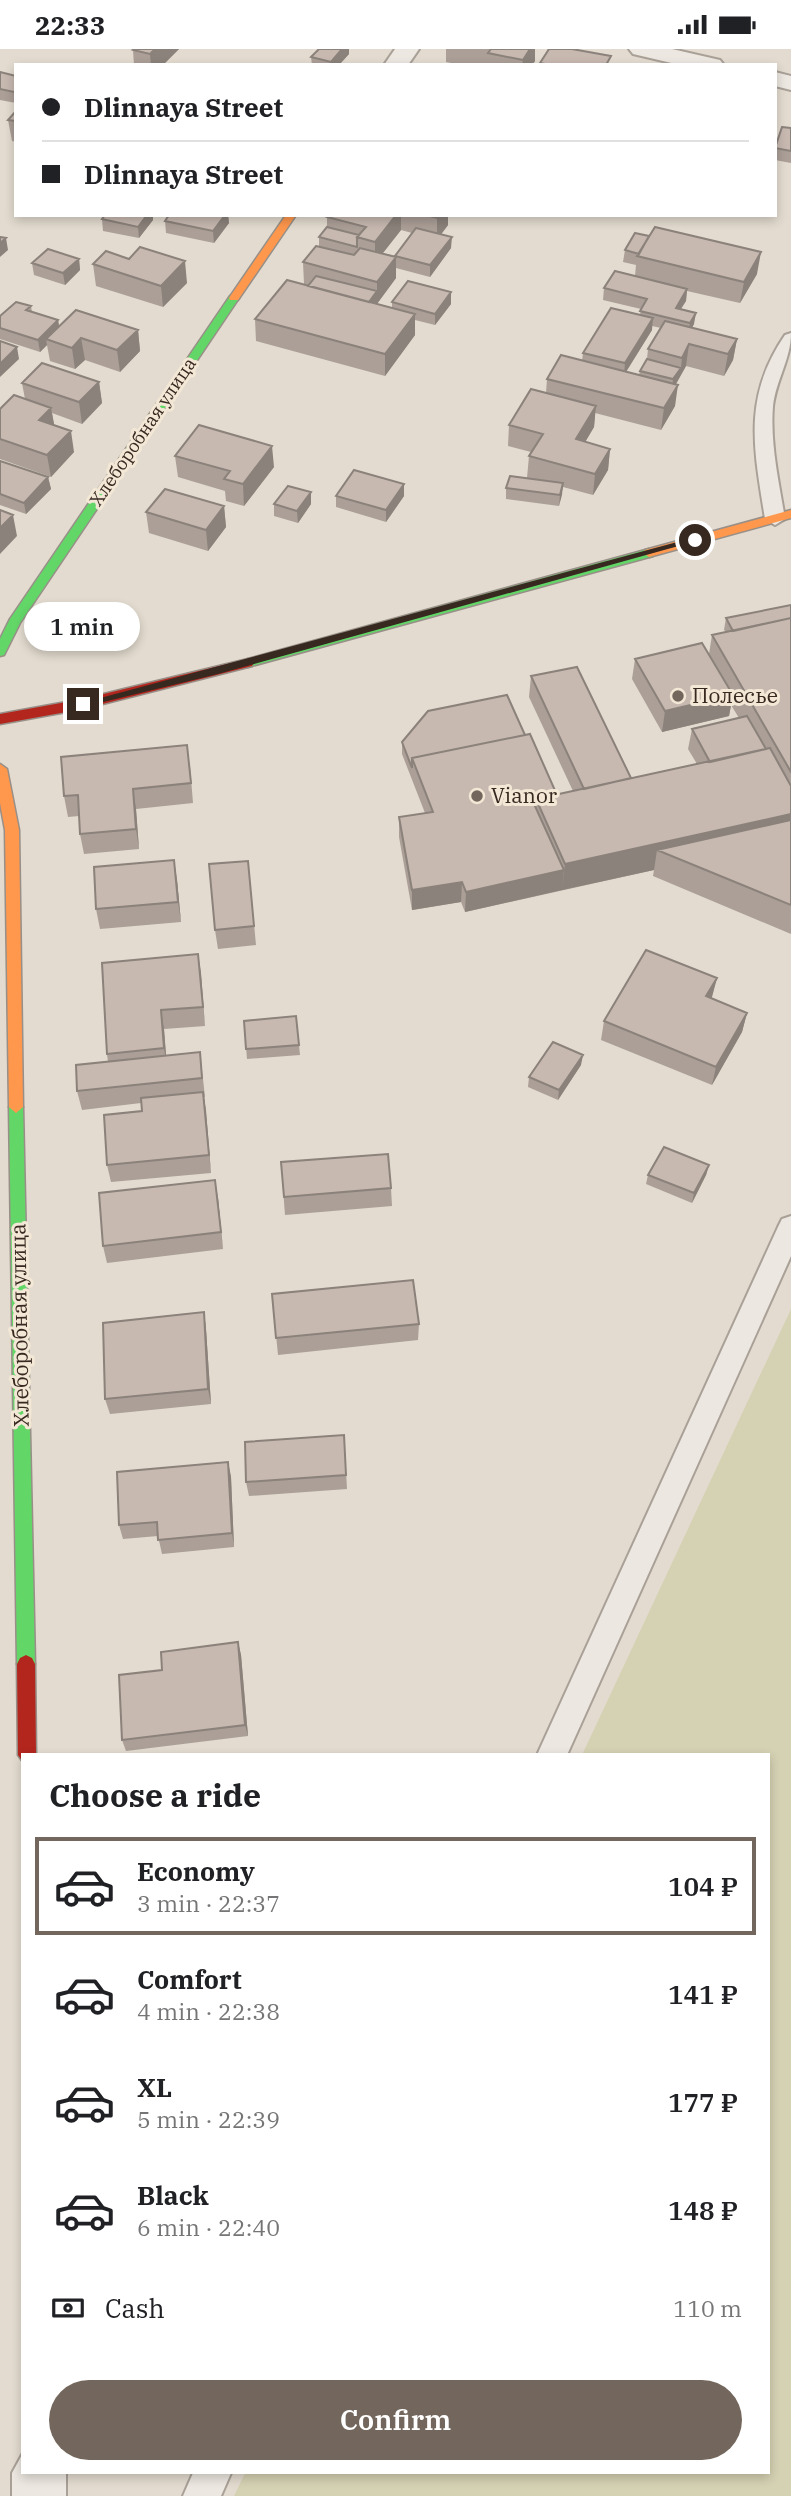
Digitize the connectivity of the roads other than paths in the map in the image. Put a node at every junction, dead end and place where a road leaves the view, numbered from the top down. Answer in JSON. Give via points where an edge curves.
{"nodes":[{"id":1,"x":641,"y":49,"type":"edge"},
{"id":2,"x":703,"y":63,"type":"edge"},
{"id":3,"x":290,"y":217,"type":"edge"},
{"id":4,"x":791,"y":339,"type":"edge"},
{"id":5,"x":783,"y":517,"type":"edge"},
{"id":6,"x":0,"y":652,"type":"edge"},
{"id":7,"x":0,"y":719,"type":"edge"},
{"id":8,"x":0,"y":769,"type":"edge"},
{"id":9,"x":791,"y":1227,"type":"edge"},
{"id":10,"x":27,"y":1753,"type":"edge"},
{"id":11,"x":553,"y":1753,"type":"edge"},
{"id":12,"x":38,"y":2474,"type":"edge"},
{"id":13,"x":212,"y":2474,"type":"edge"},
{"id":14,"x":39,"y":2496,"type":"edge"},
{"id":15,"x":201,"y":2496,"type":"edge"}],
"edges":[{"from":1,"to":2,"type":"street"},
{"from":3,"to":6,"type":"street","name":"Хлеборобная улица","via":[[14,622]]},
{"from":4,"to":5,"type":"lane","via":[[765,394],[760,420]]},
{"from":5,"to":7,"type":"street","via":[[218,671]]},
{"from":8,"to":10,"type":"street","name":"Хлеборобная улица","via":[[12,830]]},
{"from":9,"to":11,"type":"lane"},
{"from":12,"to":14,"type":"street"},
{"from":13,"to":15,"type":"lane"}]}
